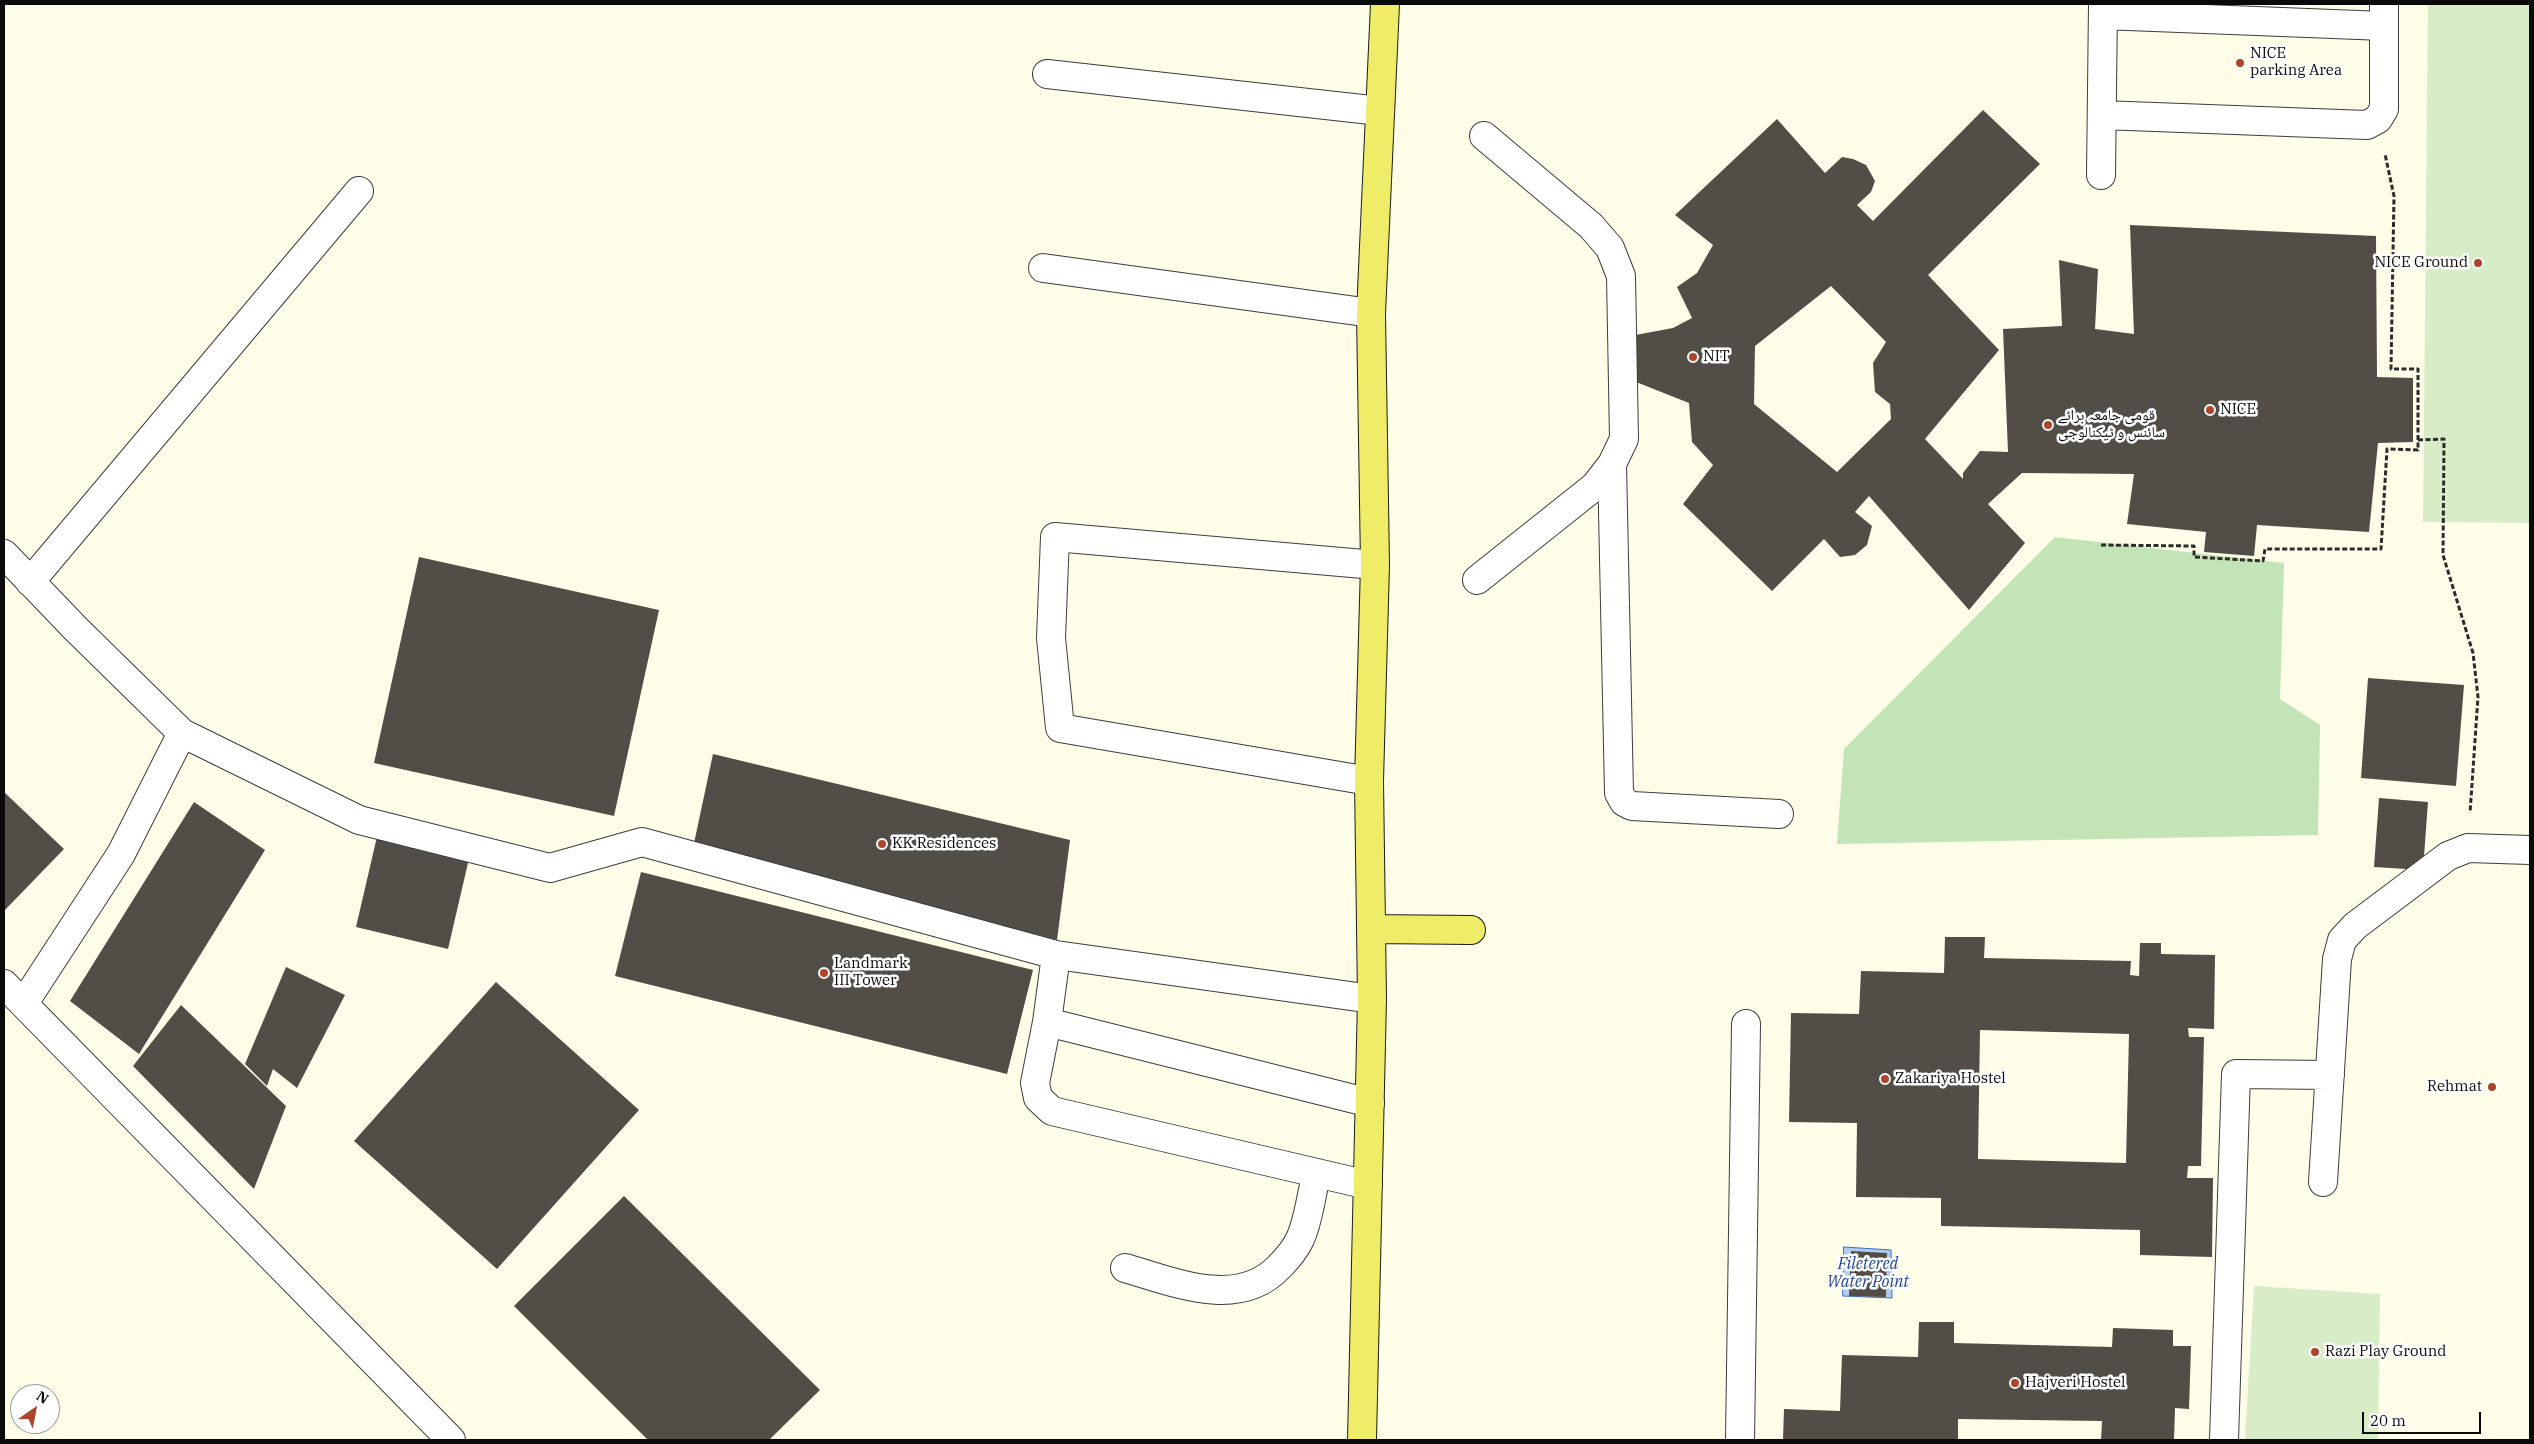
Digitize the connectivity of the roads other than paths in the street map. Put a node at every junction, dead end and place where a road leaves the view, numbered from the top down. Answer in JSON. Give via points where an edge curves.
{"nodes":[{"id":1,"x":1385,"y":4,"type":"edge"},
{"id":2,"x":2103,"y":10,"type":"edge"},
{"id":3,"x":2384,"y":15,"type":"edge"},
{"id":4,"x":1047,"y":74,"type":"dead end"},
{"id":5,"x":1380,"y":111,"type":"junction"},
{"id":6,"x":2102,"y":115,"type":"junction"},
{"id":7,"x":1484,"y":136,"type":"dead end"},
{"id":8,"x":2101,"y":174,"type":"dead end"},
{"id":9,"x":359,"y":191,"type":"dead end"},
{"id":10,"x":1043,"y":268,"type":"dead end"},
{"id":11,"x":1371,"y":313,"type":"junction"},
{"id":12,"x":1612,"y":464,"type":"junction"},
{"id":13,"x":4,"y":554,"type":"edge"},
{"id":14,"x":1375,"y":565,"type":"junction"},
{"id":15,"x":1477,"y":580,"type":"dead end"},
{"id":16,"x":30,"y":582,"type":"junction"},
{"id":17,"x":182,"y":733,"type":"junction"},
{"id":18,"x":1369,"y":781,"type":"junction"},
{"id":19,"x":1779,"y":814,"type":"dead end"},
{"id":20,"x":2530,"y":850,"type":"edge"},
{"id":21,"x":1372,"y":929,"type":"junction"},
{"id":22,"x":1471,"y":930,"type":"dead end"},
{"id":23,"x":1056,"y":955,"type":"junction"},
{"id":24,"x":4,"y":984,"type":"edge"},
{"id":25,"x":1372,"y":999,"type":"junction"},
{"id":26,"x":24,"y":1003,"type":"junction"},
{"id":27,"x":1047,"y":1022,"type":"junction"},
{"id":28,"x":1746,"y":1024,"type":"dead end"},
{"id":29,"x":2330,"y":1075,"type":"junction"},
{"id":30,"x":1370,"y":1103,"type":"junction"},
{"id":31,"x":1317,"y":1173,"type":"junction"},
{"id":32,"x":2323,"y":1182,"type":"dead end"},
{"id":33,"x":1368,"y":1185,"type":"junction"},
{"id":34,"x":1125,"y":1268,"type":"dead end"},
{"id":35,"x":451,"y":1440,"type":"edge"},
{"id":36,"x":1362,"y":1440,"type":"edge"},
{"id":37,"x":1740,"y":1440,"type":"edge"},
{"id":38,"x":2224,"y":1440,"type":"edge"}],
"edges":[{"from":1,"to":5,"type":"main road"},
{"from":2,"to":3,"type":"street"},
{"from":2,"to":6,"type":"street"},
{"from":3,"to":6,"type":"street","via":[[2384,109],[2378,119],[2367,125]]},
{"from":4,"to":5,"type":"street"},
{"from":5,"to":11,"type":"main road"},
{"from":6,"to":8,"type":"street"},
{"from":7,"to":12,"type":"street","via":[[1592,226],[1610,248],[1621,276],[1624,439]]},
{"from":9,"to":16,"type":"street"},
{"from":10,"to":11,"type":"street"},
{"from":11,"to":14,"type":"main road"},
{"from":12,"to":15,"type":"street","via":[[1595,486]]},
{"from":12,"to":19,"type":"street","via":[[1619,793],[1624,802],[1632,806]]},
{"from":13,"to":16,"type":"street"},
{"from":14,"to":18,"type":"main road"},
{"from":14,"to":18,"type":"street","via":[[1055,537],[1052,629],[1060,728]]},
{"from":16,"to":17,"type":"street"},
{"from":17,"to":23,"type":"street","via":[[359,820],[550,868],[642,842]]},
{"from":17,"to":26,"type":"street","via":[[121,854]]},
{"from":18,"to":21,"type":"main road"},
{"from":20,"to":29,"type":"street","via":[[2468,848],[2448,856],[2355,926],[2342,940],[2337,959]]},
{"from":21,"to":22,"type":"main road"},
{"from":21,"to":25,"type":"main road"},
{"from":23,"to":25,"type":"street"},
{"from":23,"to":27,"type":"street"},
{"from":24,"to":26,"type":"street"},
{"from":25,"to":30,"type":"main road"},
{"from":26,"to":35,"type":"street"},
{"from":27,"to":30,"type":"street"},
{"from":27,"to":31,"type":"street","via":[[1034,1083],[1038,1098],[1052,1112]]},
{"from":28,"to":37,"type":"street"},
{"from":29,"to":32,"type":"street"},
{"from":29,"to":38,"type":"street","via":[[2236,1074]]},
{"from":30,"to":33,"type":"main road"},
{"from":31,"to":33,"type":"street"},
{"from":31,"to":34,"type":"street","via":[[1300,1239],[1274,1272],[1254,1286],[1224,1291],[1185,1285]]},
{"from":33,"to":36,"type":"main road"}]}
